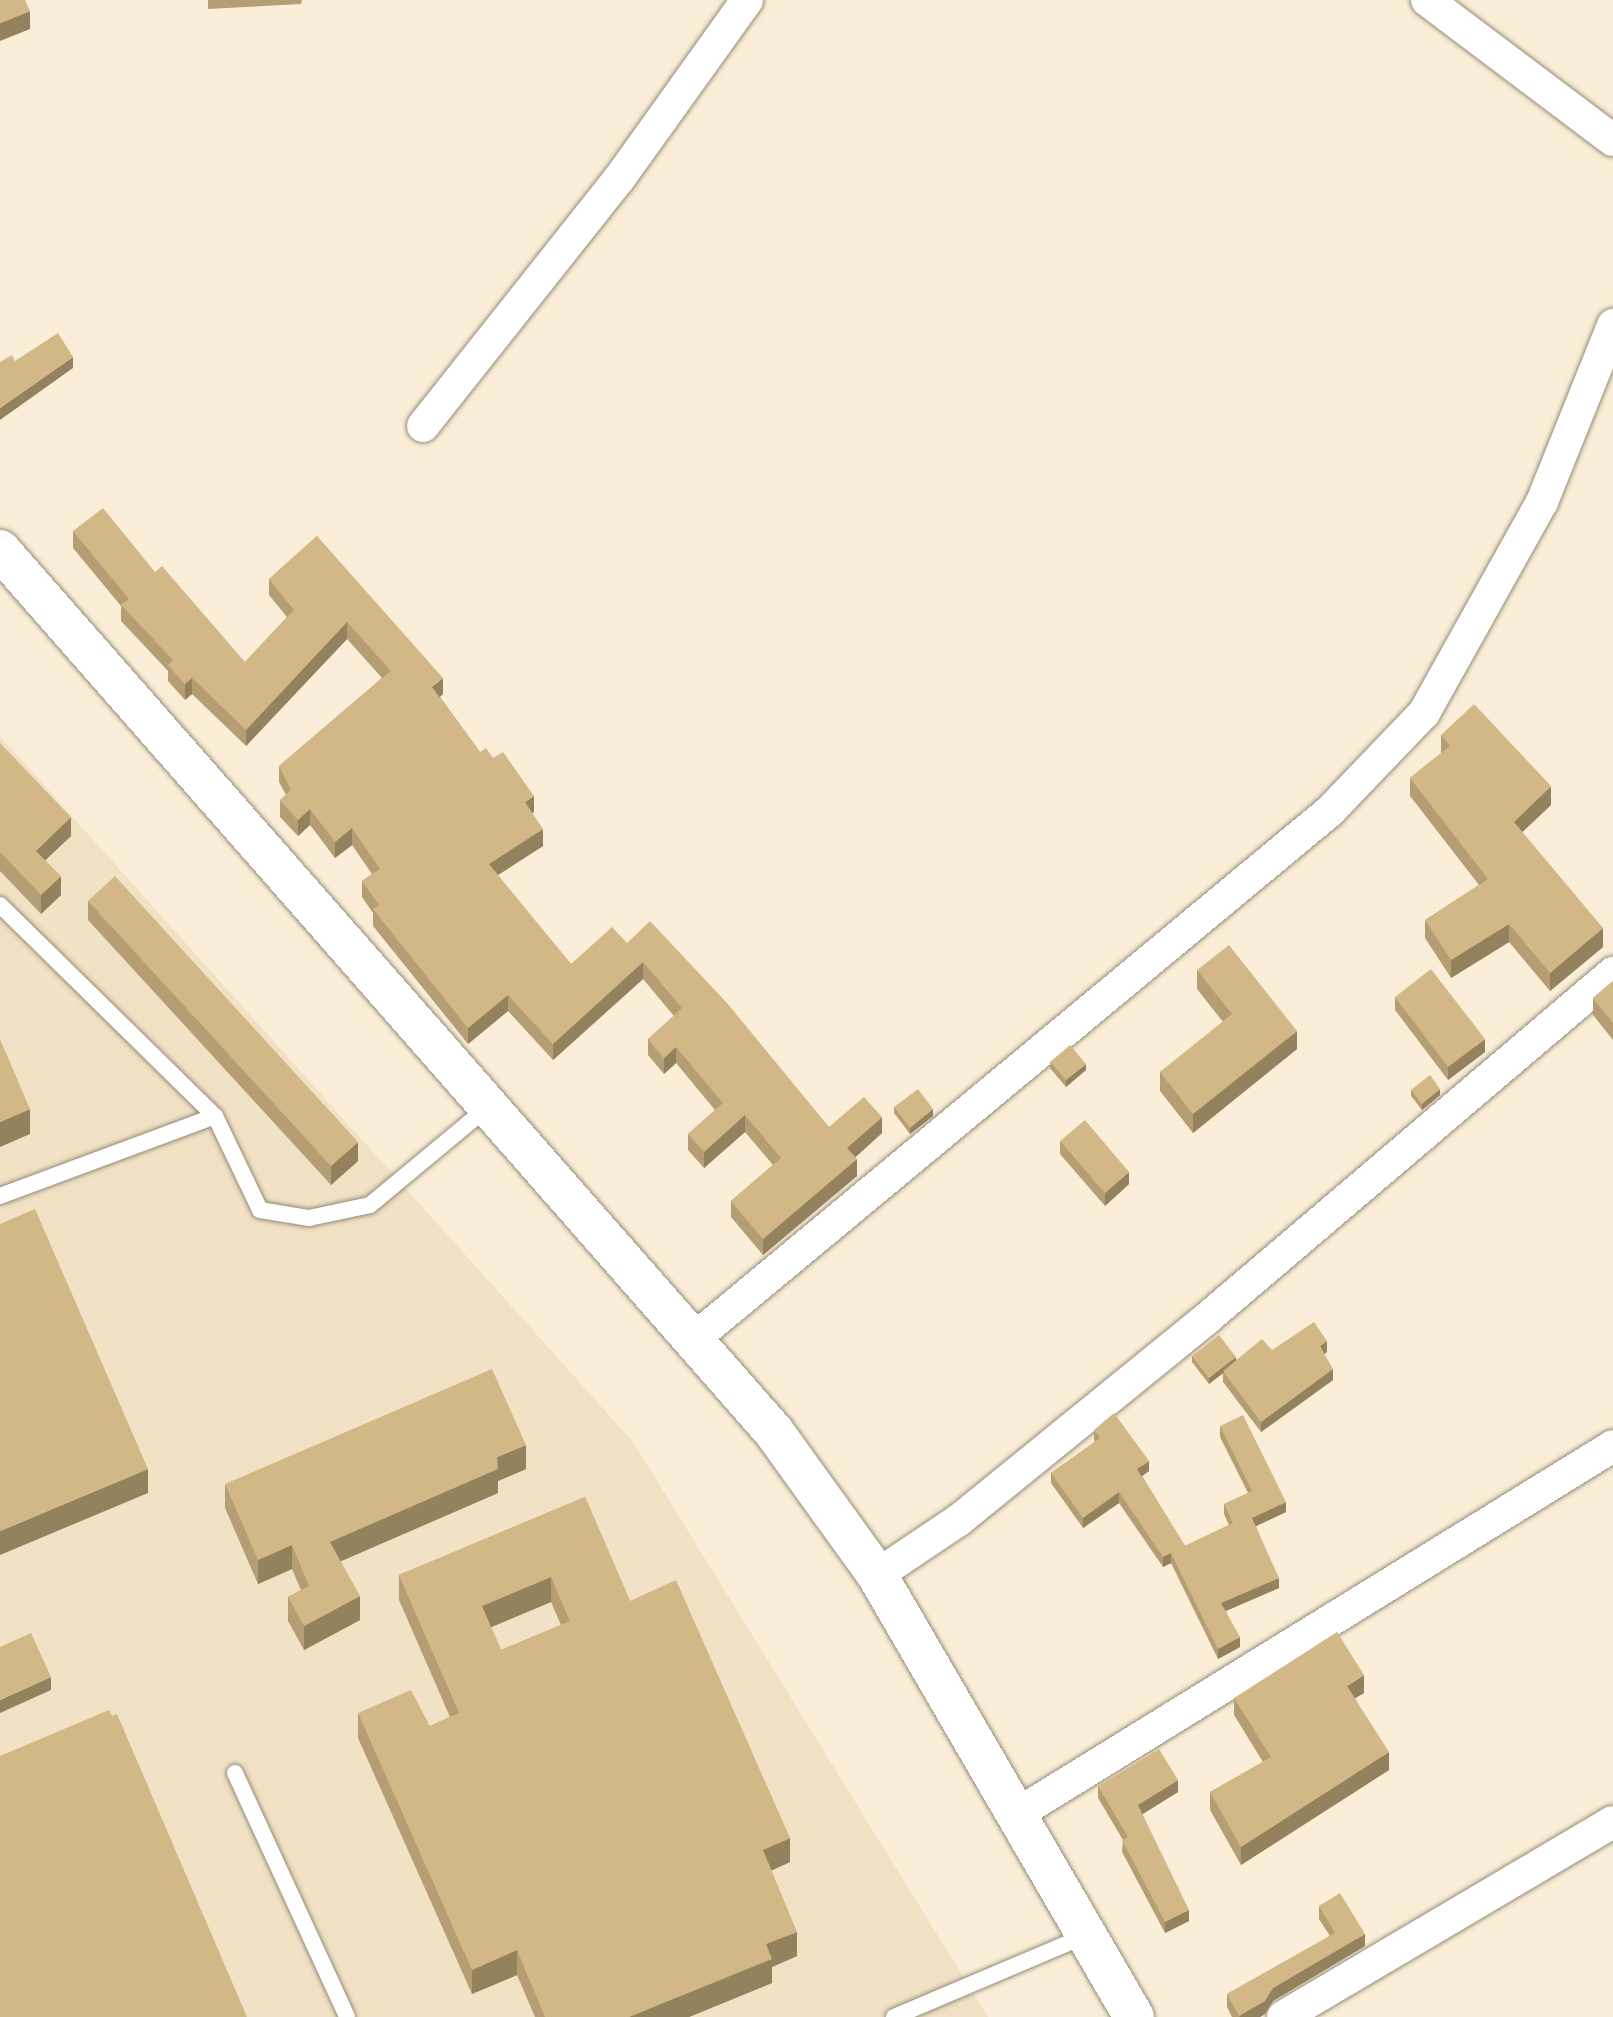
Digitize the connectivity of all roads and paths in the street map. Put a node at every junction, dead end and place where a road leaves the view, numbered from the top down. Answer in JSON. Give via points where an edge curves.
{"nodes":[{"id":1,"x":747,"y":0,"type":"edge"},
{"id":2,"x":1427,"y":0,"type":"edge"},
{"id":3,"x":1613,"y":140,"type":"edge"},
{"id":4,"x":1613,"y":325,"type":"edge"},
{"id":5,"x":423,"y":426,"type":"dead end"},
{"id":6,"x":0,"y":550,"type":"edge"},
{"id":7,"x":0,"y":905,"type":"edge"},
{"id":8,"x":1613,"y":973,"type":"edge"},
{"id":9,"x":487,"y":1108,"type":"junction"},
{"id":10,"x":215,"y":1116,"type":"junction"},
{"id":11,"x":0,"y":1196,"type":"edge"},
{"id":12,"x":695,"y":1338,"type":"junction"},
{"id":13,"x":1613,"y":1446,"type":"edge"},
{"id":14,"x":877,"y":1575,"type":"junction"},
{"id":15,"x":235,"y":1773,"type":"dead end"},
{"id":16,"x":1017,"y":1814,"type":"junction"},
{"id":17,"x":1613,"y":1822,"type":"edge"},
{"id":18,"x":1085,"y":1936,"type":"junction"},
{"id":19,"x":347,"y":2017,"type":"edge"},
{"id":20,"x":894,"y":2017,"type":"edge"},
{"id":21,"x":1134,"y":2017,"type":"edge"},
{"id":22,"x":1283,"y":2017,"type":"edge"}],
"edges":[{"from":1,"to":5,"type":"street","via":[[619,179]]},
{"from":2,"to":3,"type":"street"},
{"from":4,"to":12,"type":"street","via":[[1542,502],[1424,713],[1330,811]]},
{"from":6,"to":9,"type":"street"},
{"from":7,"to":10,"type":"lane"},
{"from":8,"to":14,"type":"street","via":[[1193,1330],[959,1520]]},
{"from":9,"to":10,"type":"lane","via":[[370,1205],[309,1218],[260,1210]]},
{"from":9,"to":12,"type":"street"},
{"from":10,"to":11,"type":"lane"},
{"from":12,"to":14,"type":"street","via":[[830,1505]]},
{"from":13,"to":16,"type":"street"},
{"from":14,"to":16,"type":"street"},
{"from":15,"to":19,"type":"lane"},
{"from":16,"to":18,"type":"street"},
{"from":17,"to":22,"type":"street"},
{"from":18,"to":20,"type":"lane"},
{"from":18,"to":21,"type":"street"}]}
